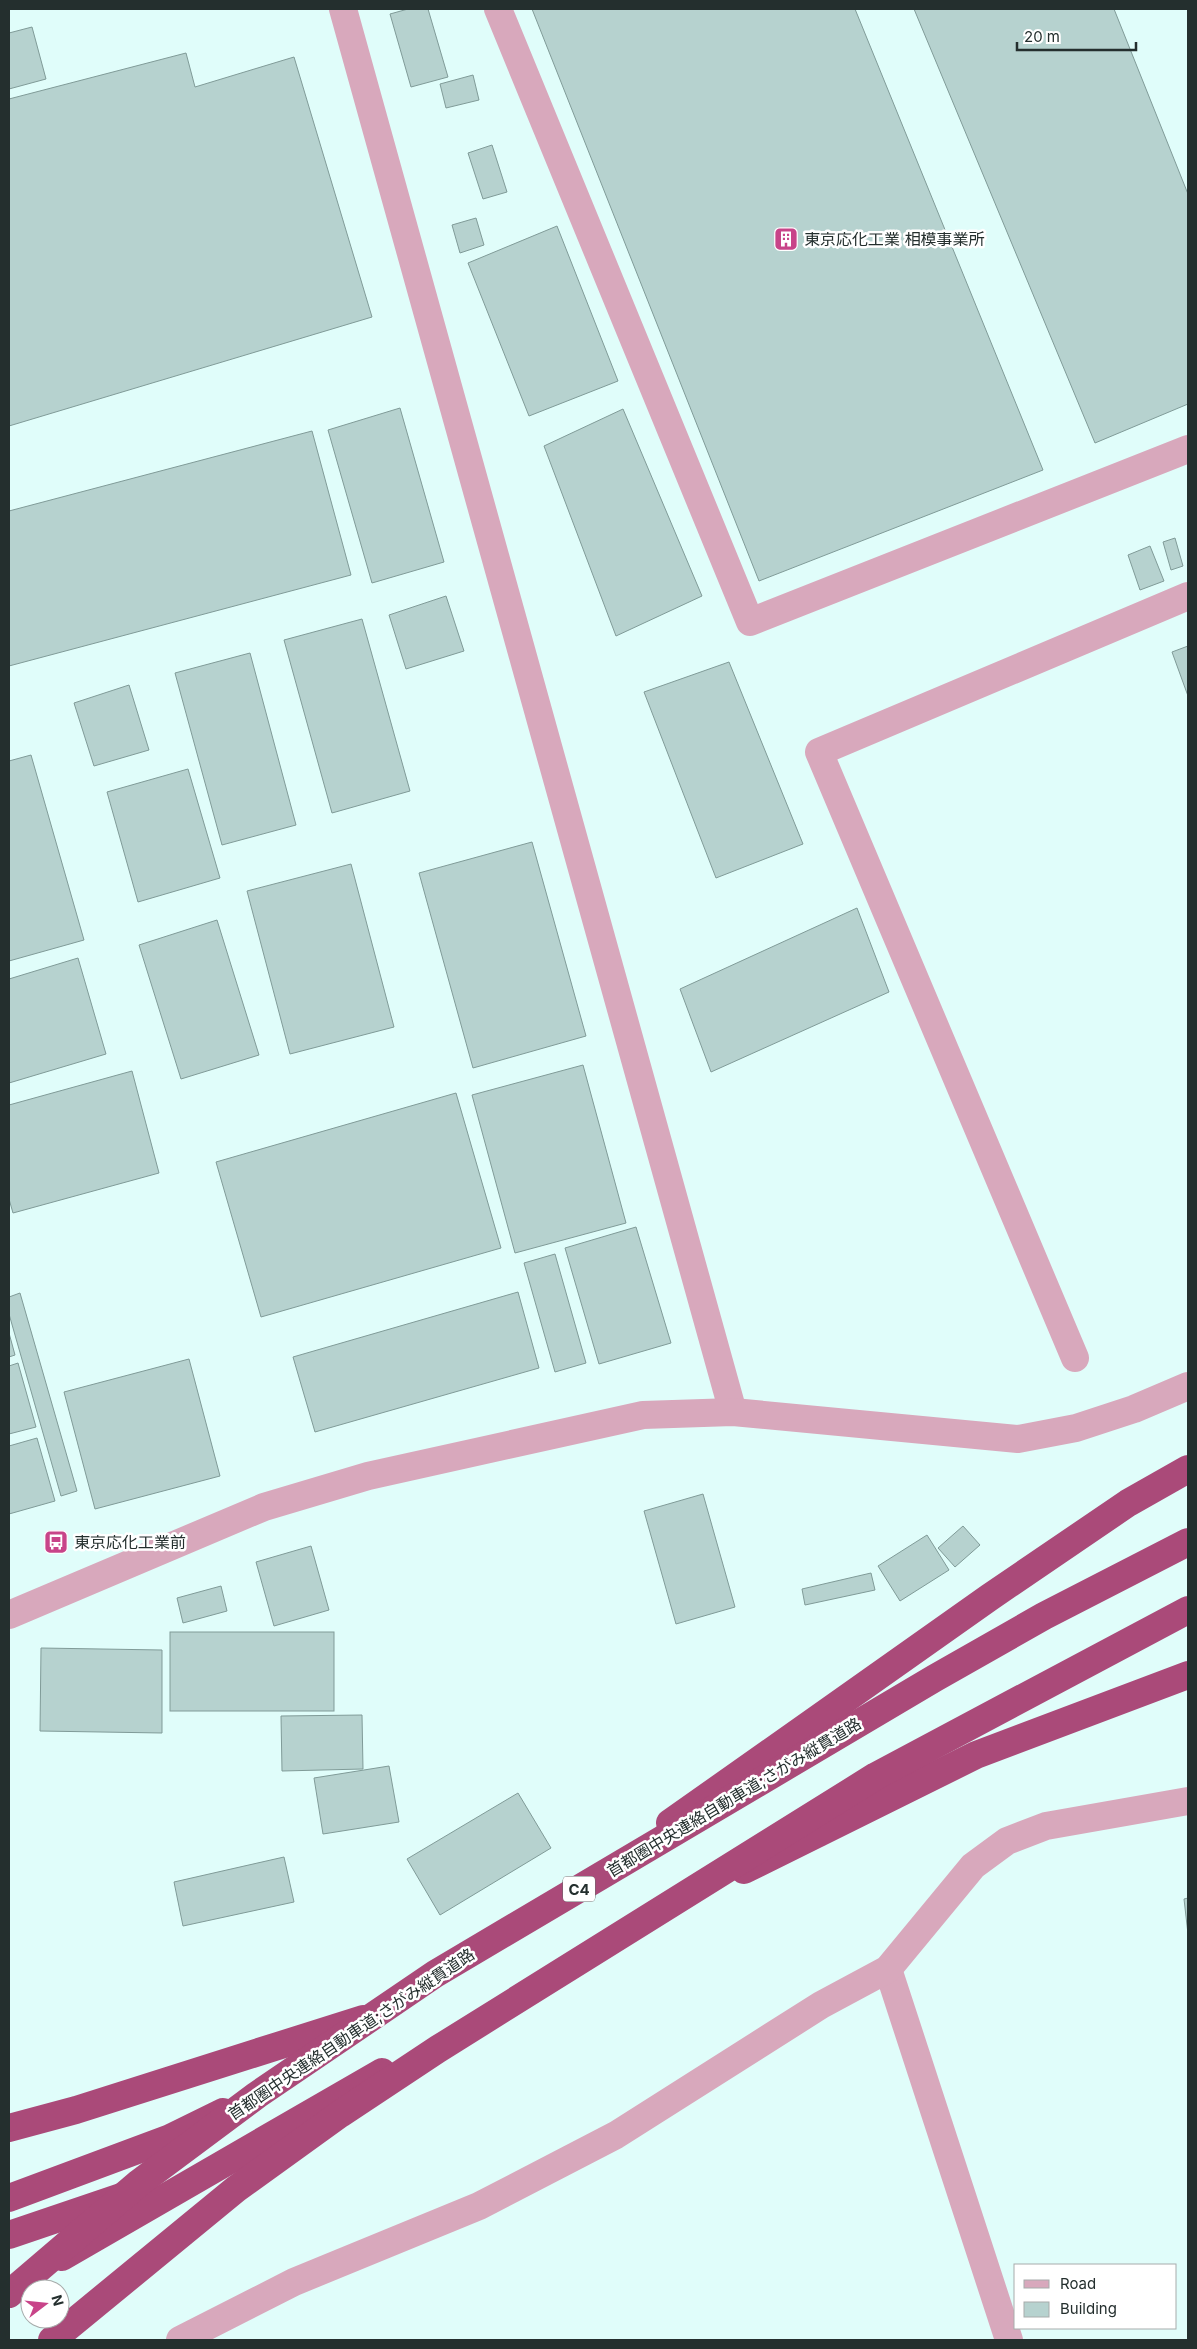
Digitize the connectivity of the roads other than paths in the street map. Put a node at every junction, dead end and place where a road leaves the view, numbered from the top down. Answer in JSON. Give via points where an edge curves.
{"nodes":[{"id":1,"x":343,"y":9,"type":"edge"},
{"id":2,"x":498,"y":9,"type":"edge"},
{"id":3,"x":1188,"y":449,"type":"edge"},
{"id":4,"x":1188,"y":596,"type":"edge"},
{"id":5,"x":1075,"y":1358,"type":"dead end"},
{"id":6,"x":1188,"y":1386,"type":"edge"},
{"id":7,"x":733,"y":1412,"type":"junction"},
{"id":8,"x":1188,"y":1469,"type":"edge"},
{"id":9,"x":1188,"y":1542,"type":"edge"},
{"id":10,"x":1188,"y":1610,"type":"edge"},
{"id":11,"x":9,"y":1615,"type":"edge"},
{"id":12,"x":1188,"y":1675,"type":"edge"},
{"id":13,"x":1188,"y":1801,"type":"edge"},
{"id":14,"x":888,"y":1969,"type":"junction"},
{"id":15,"x":371,"y":2016,"type":"junction"},
{"id":16,"x":9,"y":2128,"type":"edge"},
{"id":17,"x":237,"y":2158,"type":"junction"},
{"id":18,"x":9,"y":2198,"type":"edge"},
{"id":19,"x":9,"y":2235,"type":"edge"},
{"id":20,"x":9,"y":2288,"type":"edge"},
{"id":21,"x":9,"y":2294,"type":"edge"},
{"id":22,"x":52,"y":2340,"type":"edge"},
{"id":23,"x":180,"y":2340,"type":"edge"},
{"id":24,"x":1009,"y":2340,"type":"edge"}],
"edges":[{"from":1,"to":7,"type":"street"},
{"from":2,"to":3,"type":"street","via":[[750,622]]},
{"from":4,"to":5,"type":"street","via":[[819,752]]},
{"from":6,"to":7,"type":"street","via":[[1134,1409],[1076,1428],[1018,1439]]},
{"from":7,"to":11,"type":"street","via":[[642,1415],[368,1476],[264,1507]]},
{"from":8,"to":15,"type":"highway","via":[[1128,1503],[596,1874]]},
{"from":9,"to":21,"type":"highway","name":"首都圏中央連絡自動車道;さがみ縦貫道路","number":"C4","bridge":true,"via":[[1044,1616],[935,1678],[435,1974],[257,2095],[139,2183]]},
{"from":10,"to":22,"type":"highway","bridge":true,"via":[[876,1776],[438,2049],[236,2189]]},
{"from":12,"to":17,"type":"highway","via":[[976,1755],[616,1933]]},
{"from":13,"to":14,"type":"street","via":[[1046,1826],[1007,1841],[972,1866]]},
{"from":14,"to":23,"type":"street","via":[[822,2006],[616,2135],[479,2206],[294,2282]]},
{"from":14,"to":24,"type":"street"},
{"from":15,"to":16,"type":"highway","via":[[76,2110]]},
{"from":15,"to":18,"type":"highway","via":[[264,2092],[170,2138]]},
{"from":17,"to":19,"type":"highway"},
{"from":17,"to":20,"type":"highway"}]}
